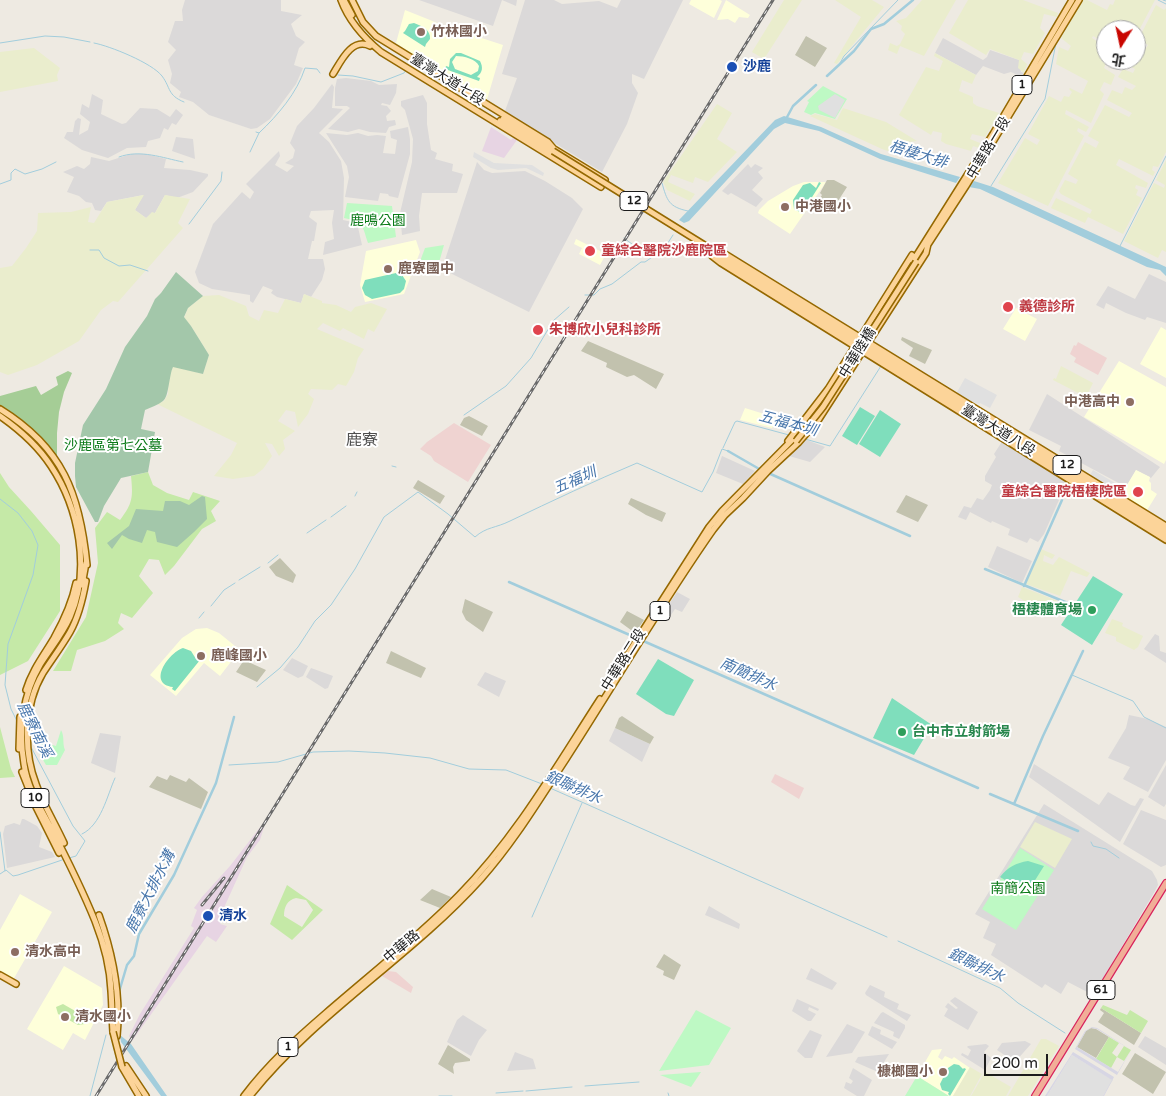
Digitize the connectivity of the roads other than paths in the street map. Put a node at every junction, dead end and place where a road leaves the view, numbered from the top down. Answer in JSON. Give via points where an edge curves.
{"nodes":[{"id":1,"x":342,"y":0,"type":"edge"},
{"id":2,"x":350,"y":0,"type":"edge"},
{"id":3,"x":1072,"y":0,"type":"edge"},
{"id":4,"x":1079,"y":0,"type":"edge"},
{"id":5,"x":381,"y":52,"type":"junction"},
{"id":6,"x":333,"y":74,"type":"dead end"},
{"id":7,"x":482,"y":112,"type":"junction"},
{"id":8,"x":545,"y":147,"type":"junction"},
{"id":9,"x":553,"y":152,"type":"junction"},
{"id":10,"x":968,"y":177,"type":"junction"},
{"id":11,"x":605,"y":180,"type":"dead end"},
{"id":12,"x":601,"y":187,"type":"dead end"},
{"id":13,"x":926,"y":243,"type":"junction"},
{"id":14,"x":714,"y":252,"type":"junction"},
{"id":15,"x":914,"y":262,"type":"joint"},
{"id":16,"x":857,"y":341,"type":"junction"},
{"id":17,"x":866,"y":347,"type":"junction"},
{"id":18,"x":0,"y":409,"type":"edge"},
{"id":19,"x":0,"y":416,"type":"edge"},
{"id":20,"x":988,"y":418,"type":"junction"},
{"id":21,"x":795,"y":440,"type":"joint"},
{"id":22,"x":787,"y":449,"type":"junction"},
{"id":23,"x":1166,"y":526,"type":"edge"},
{"id":24,"x":1166,"y":531,"type":"edge"},
{"id":25,"x":1166,"y":535,"type":"edge"},
{"id":26,"x":1166,"y":540,"type":"edge"},
{"id":27,"x":83,"y":563,"type":"junction"},
{"id":28,"x":547,"y":785,"type":"junction"},
{"id":29,"x":64,"y":842,"type":"dead end"},
{"id":30,"x":61,"y":857,"type":"dead end"},
{"id":31,"x":1166,"y":878,"type":"edge"},
{"id":32,"x":1166,"y":883,"type":"edge"},
{"id":33,"x":1166,"y":890,"type":"edge"},
{"id":34,"x":99,"y":915,"type":"dead end"},
{"id":35,"x":92,"y":922,"type":"dead end"},
{"id":36,"x":1143,"y":924,"type":"junction"},
{"id":37,"x":0,"y":975,"type":"edge"},
{"id":38,"x":16,"y":984,"type":"dead end"},
{"id":39,"x":115,"y":1034,"type":"junction"},
{"id":40,"x":141,"y":1096,"type":"edge"},
{"id":41,"x":244,"y":1096,"type":"edge"},
{"id":42,"x":250,"y":1096,"type":"edge"},
{"id":43,"x":1037,"y":1096,"type":"edge"}],
"edges":[{"from":1,"to":5,"type":"main road","name":"臺灣大道七段","number":"12","via":[[354,25]]},
{"from":1,"to":7,"type":"main road","name":"臺灣大道七段","number":"12","via":[[356,23],[375,43]]},
{"from":2,"to":8,"type":"main road","name":"臺灣大道七段","number":"12","via":[[362,26],[372,37]]},
{"from":2,"to":9,"type":"main road","name":"臺灣大道七段","number":"12","via":[[376,36],[548,142]]},
{"from":3,"to":10,"type":"main road","name":"中華路一段","number":"1"},
{"from":4,"to":10,"type":"main road","name":"中華路一段","number":"1"},
{"from":5,"to":6,"type":"main road","via":[[367,44],[357,45],[346,54]]},
{"from":5,"to":7,"type":"main road","name":"臺灣大道七段","number":"12"},
{"from":7,"to":8,"type":"main road","name":"臺灣大道七段","number":"12"},
{"from":7,"to":9,"type":"main road","name":"臺灣大道七段","number":"12","via":[[542,152]]},
{"from":8,"to":9,"type":"main road","name":"臺灣大道七段","number":"12"},
{"from":9,"to":11,"type":"main road","name":"臺灣大道七段","number":"12"},
{"from":9,"to":12,"type":"main road","name":"臺灣大道七段","number":"12"},
{"from":9,"to":14,"type":"main road","number":"12","bridge":true},
{"from":10,"to":13,"type":"main road","name":"中華路一段","number":"1"},
{"from":13,"to":15,"type":"main road","name":"中華路一段","number":"1"},
{"from":13,"to":16,"type":"main road","name":"中華路一段","number":"1","via":[[917,248]]},
{"from":13,"to":17,"type":"main road","name":"中華路一段","number":"1","via":[[926,253]]},
{"from":14,"to":16,"type":"main road","name":"臺灣大道八段","number":"12"},
{"from":14,"to":16,"type":"main road","name":"臺灣大道八段","number":"12","via":[[727,254]]},
{"from":14,"to":16,"type":"main road","name":"臺灣大道八段","number":"12","via":[[721,263]]},
{"from":15,"to":21,"type":"main road","name":"中華陸橋","number":"1","bridge":true},
{"from":16,"to":17,"type":"main road","name":"臺灣大道八段","number":"12"},
{"from":16,"to":17,"type":"main road","name":"臺灣大道八段","number":"12"},
{"from":16,"to":22,"type":"main road","name":"中華路二段","number":"1"},
{"from":17,"to":20,"type":"main road","name":"臺灣大道八段","number":"12"},
{"from":17,"to":22,"type":"main road","name":"中華路二段","number":"1","via":[[819,419],[798,443]]},
{"from":17,"to":25,"type":"main road","name":"臺灣大道八段","number":"12"},
{"from":17,"to":26,"type":"main road","name":"臺灣大道八段","number":"12"},
{"from":18,"to":27,"type":"main road","number":"10","via":[[36,437],[70,483],[86,548]]},
{"from":19,"to":27,"type":"main road","number":"10","via":[[32,442],[52,466],[75,521]]},
{"from":20,"to":23,"type":"main road","name":"臺灣大道八段","number":"12"},
{"from":20,"to":24,"type":"main road","name":"臺灣大道八段","number":"12"},
{"from":21,"to":22,"type":"main road","name":"中華路二段","number":"1"},
{"from":22,"to":28,"type":"main road","name":"中華路二段","number":"1","via":[[709,527]]},
{"from":27,"to":29,"type":"main road","via":[[87,568],[77,617],[36,687],[28,736],[29,757],[39,794]]},
{"from":27,"to":30,"type":"main road","via":[[68,613],[28,682],[18,728],[20,763],[29,792]]},
{"from":27,"to":39,"type":"main road","number":"10","via":[[80,597],[73,618],[32,688],[26,716],[25,755],[34,789],[89,901],[104,940],[114,987]]},
{"from":28,"to":41,"type":"main road","name":"中華路","number":"1","via":[[505,844],[465,889],[286,1049]]},
{"from":28,"to":42,"type":"main road","name":"中華路","number":"1","via":[[507,848],[480,880],[396,960],[291,1049]]},
{"from":31,"to":36,"type":"highway"},
{"from":32,"to":36,"type":"highway","number":"61"},
{"from":33,"to":36,"type":"highway","number":"61"},
{"from":34,"to":39,"type":"main road","via":[[114,971]]},
{"from":35,"to":39,"type":"main road","via":[[107,973],[110,1018]]},
{"from":36,"to":43,"type":"highway","number":"61"},
{"from":37,"to":38,"type":"main road"},
{"from":39,"to":40,"type":"main road","number":"10","bridge":true,"via":[[124,1066]]}]}
